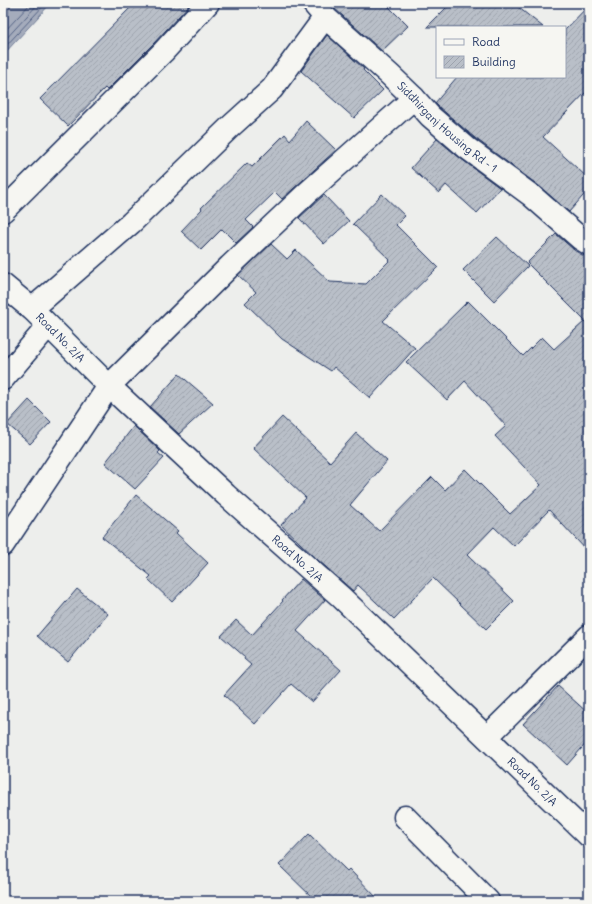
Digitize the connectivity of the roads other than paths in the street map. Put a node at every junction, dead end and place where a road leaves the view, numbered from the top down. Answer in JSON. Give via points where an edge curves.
{"nodes":[{"id":1,"x":208,"y":3,"type":"edge"},
{"id":2,"x":319,"y":10,"type":"edge"},
{"id":3,"x":414,"y":98,"type":"junction"},
{"id":4,"x":3,"y":211,"type":"edge"},
{"id":5,"x":589,"y":244,"type":"edge"},
{"id":6,"x":3,"y":285,"type":"edge"},
{"id":7,"x":32,"y":310,"type":"junction"},
{"id":8,"x":48,"y":326,"type":"junction"},
{"id":9,"x":3,"y":379,"type":"edge"},
{"id":10,"x":109,"y":386,"type":"junction"},
{"id":11,"x":3,"y":545,"type":"edge"},
{"id":12,"x":589,"y":636,"type":"edge"},
{"id":13,"x":487,"y":737,"type":"junction"},
{"id":14,"x":405,"y":817,"type":"dead end"},
{"id":15,"x":589,"y":836,"type":"edge"},
{"id":16,"x":480,"y":898,"type":"edge"}],
"edges":[{"from":1,"to":4,"type":"street","via":[[163,52]]},
{"from":2,"to":3,"type":"street","name":"Siddhirganj Housing Rd - 1"},
{"from":2,"to":7,"type":"street","via":[[272,89],[131,223]]},
{"from":3,"to":5,"type":"street","name":"Siddhirganj Housing Rd - 1","via":[[430,116],[467,148],[532,196]]},
{"from":3,"to":10,"type":"street","via":[[302,198]]},
{"from":6,"to":7,"type":"street","name":"Road No. 2/A"},
{"from":7,"to":8,"type":"street","name":"Road No. 2/A"},
{"from":8,"to":9,"type":"street"},
{"from":8,"to":10,"type":"street","name":"Road No. 2/A"},
{"from":10,"to":11,"type":"street"},
{"from":10,"to":13,"type":"street","name":"Road No. 2/A","via":[[341,597]]},
{"from":12,"to":13,"type":"street"},
{"from":13,"to":15,"type":"street","name":"Road No. 2/A"},
{"from":14,"to":16,"type":"street"}]}
